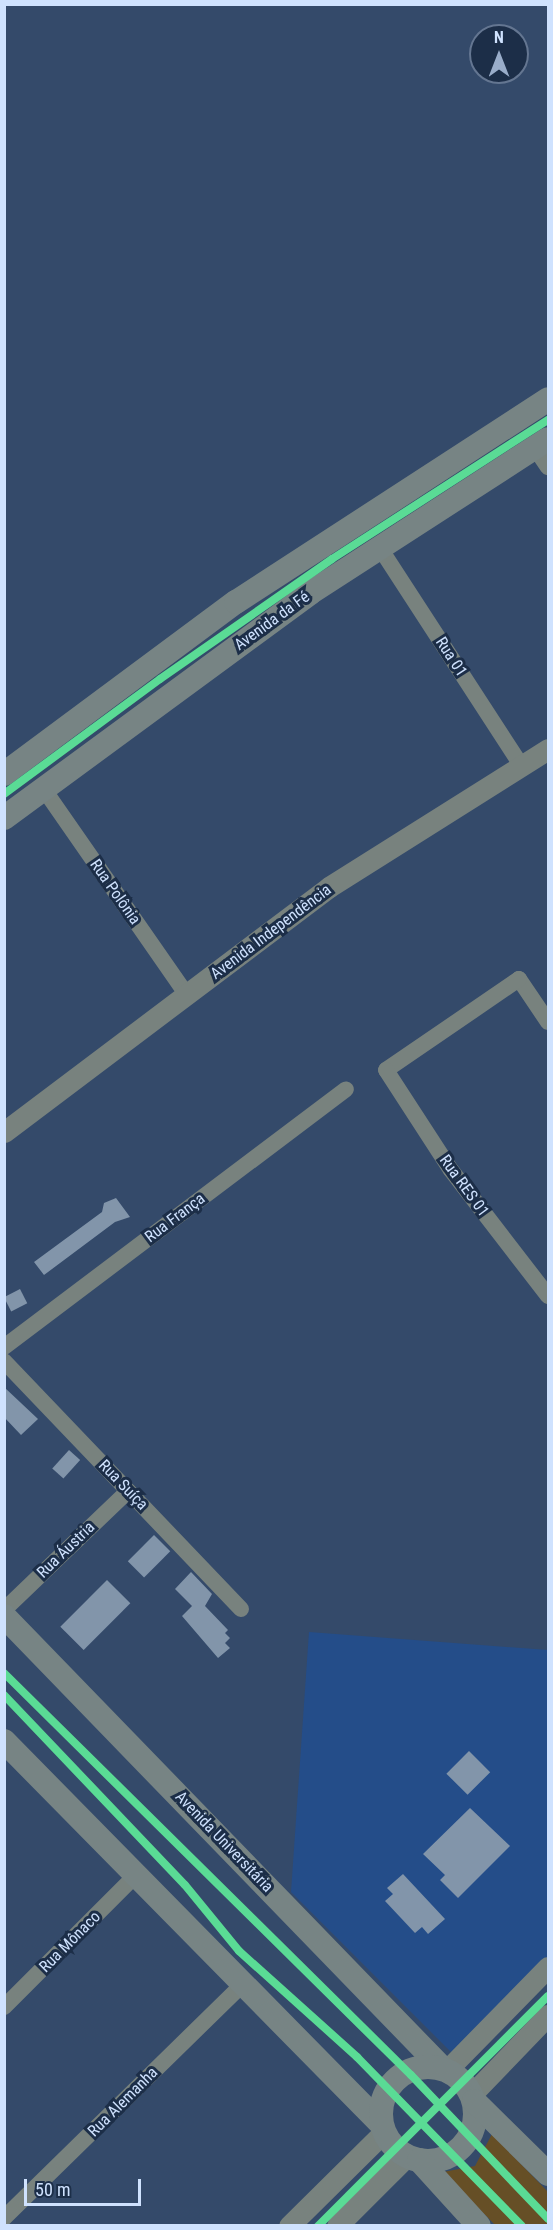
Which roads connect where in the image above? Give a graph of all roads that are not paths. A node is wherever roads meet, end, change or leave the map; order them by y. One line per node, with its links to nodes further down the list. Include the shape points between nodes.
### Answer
1 (549, 399): 6 (main road, Avenida da Fé, via 236,602)
2 (544, 452): 3 (main road, Avenida da Fé)
3 (380, 548): 5 (street, Rua 01); 7 (main road, Avenida da Fé, via 310,593)
4 (549, 749): 5 (street, Avenida Independência)
5 (522, 767): 9 (street, Avenida Independência, via 329,887)
6 (4, 774)
7 (43, 788): 8 (main road, Avenida da Fé); 9 (street, Rua Polônia)
8 (4, 818)
9 (187, 995): 12 (street, Avenida Independência)
10 (549, 1022): 13 (street, Rua RES 01, via 519,979 386,1070 451,1170)
11 (346, 1089): 14 (street, Rua França)
12 (4, 1132)
13 (549, 1296)
14 (4, 1347)
15 (4, 1361): 16 (street, Rua Suíça)
16 (128, 1491): 17 (street, Rua Suíça); 18 (street, Rua Áustria)
17 (241, 1609)
18 (4, 1610)
19 (4, 1616): 26 (main road, Avenida Universitária)
20 (4, 1741): 21 (main road)
21 (135, 1876): 23 (main road); 24 (street, Rua Mônaco)
22 (549, 1967): 26 (street)
23 (241, 1986): 28 (main road); 31 (street, Rua Alemanha)
24 (5, 2007)
25 (549, 2015): 27 (street)
26 (444, 2069): 27 (main road, via 463,2081); 28 (main road, via 423,2066 396,2079 386,2092)
27 (473, 2097): 29 (main road, via 476,2124 460,2150 446,2158); 30 (main road)
28 (383, 2128): 29 (main road, via 399,2152); 32 (street)
29 (413, 2158): 33 (street); 34 (main road)
30 (549, 2174)
31 (4, 2218)
32 (289, 2226)
33 (337, 2226)
34 (479, 2226)

